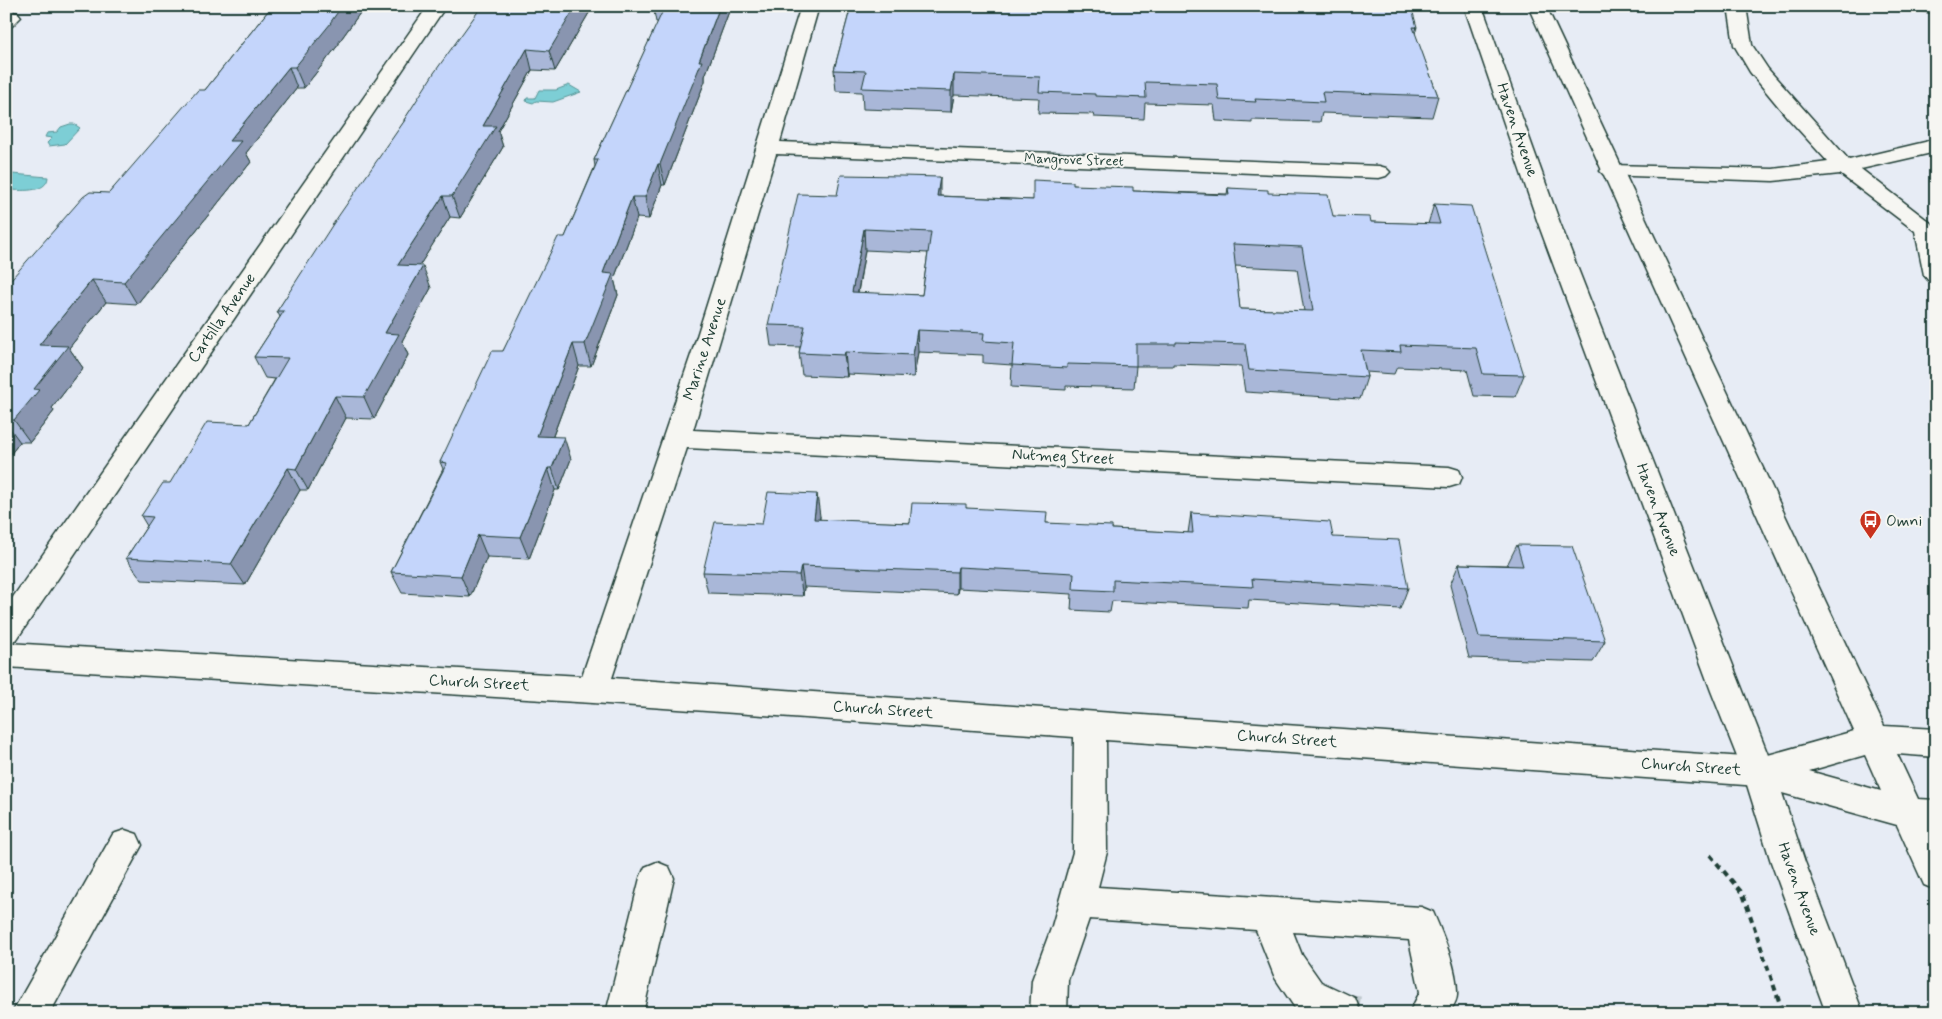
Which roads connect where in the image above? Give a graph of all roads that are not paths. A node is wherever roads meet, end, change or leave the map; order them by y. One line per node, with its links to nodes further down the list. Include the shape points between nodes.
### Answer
1 (437, 6): 16 (street, Cartilla Avenue)
2 (810, 6): 9 (street, Marine Avenue)
3 (1473, 6): 22 (street, Haven Avenue, via 1552,232)
4 (1537, 6): 11 (street)
5 (1737, 6): 10 (street, via 1743,45 1760,72)
6 (1926, 6): 7 (street)
7 (1936, 9)
8 (1936, 144): 10 (street)
9 (768, 148): 12 (street, Mangrove Street); 14 (street, Marine Avenue)
10 (1844, 167): 11 (street, via 1773,176); 13 (street, via 1925,228)
11 (1611, 171): 20 (street)
12 (1379, 172)
13 (1936, 275)
14 (676, 438): 15 (street, Nutmeg Street); 18 (street, Marine Avenue)
15 (1449, 477)
16 (6, 631)
17 (6, 655): 18 (street, Church Street)
18 (593, 690): 19 (street, Church Street)
19 (1090, 724): 22 (street, Church Street); 27 (street, via 1090,852)
20 (1873, 739): 21 (street, Church Street); 22 (street, Church Street); 23 (street)
21 (1936, 743)
22 (1759, 772): 23 (street, Church Street); 34 (street, Haven Avenue, via 1788,862)
23 (1922, 814): 25 (street)
24 (125, 845): 30 (street)
25 (1936, 874)
26 (658, 878): 31 (street)
27 (1076, 902): 28 (street); 32 (street, via 1050,980)
28 (1268, 914): 29 (street, via 1288,966 1308,995); 33 (street, via 1420,924 1431,950 1440,996)
29 (1342, 1010)
30 (30, 1013)
31 (624, 1013)
32 (1048, 1013)
33 (1427, 1013)
34 (1845, 1013)

